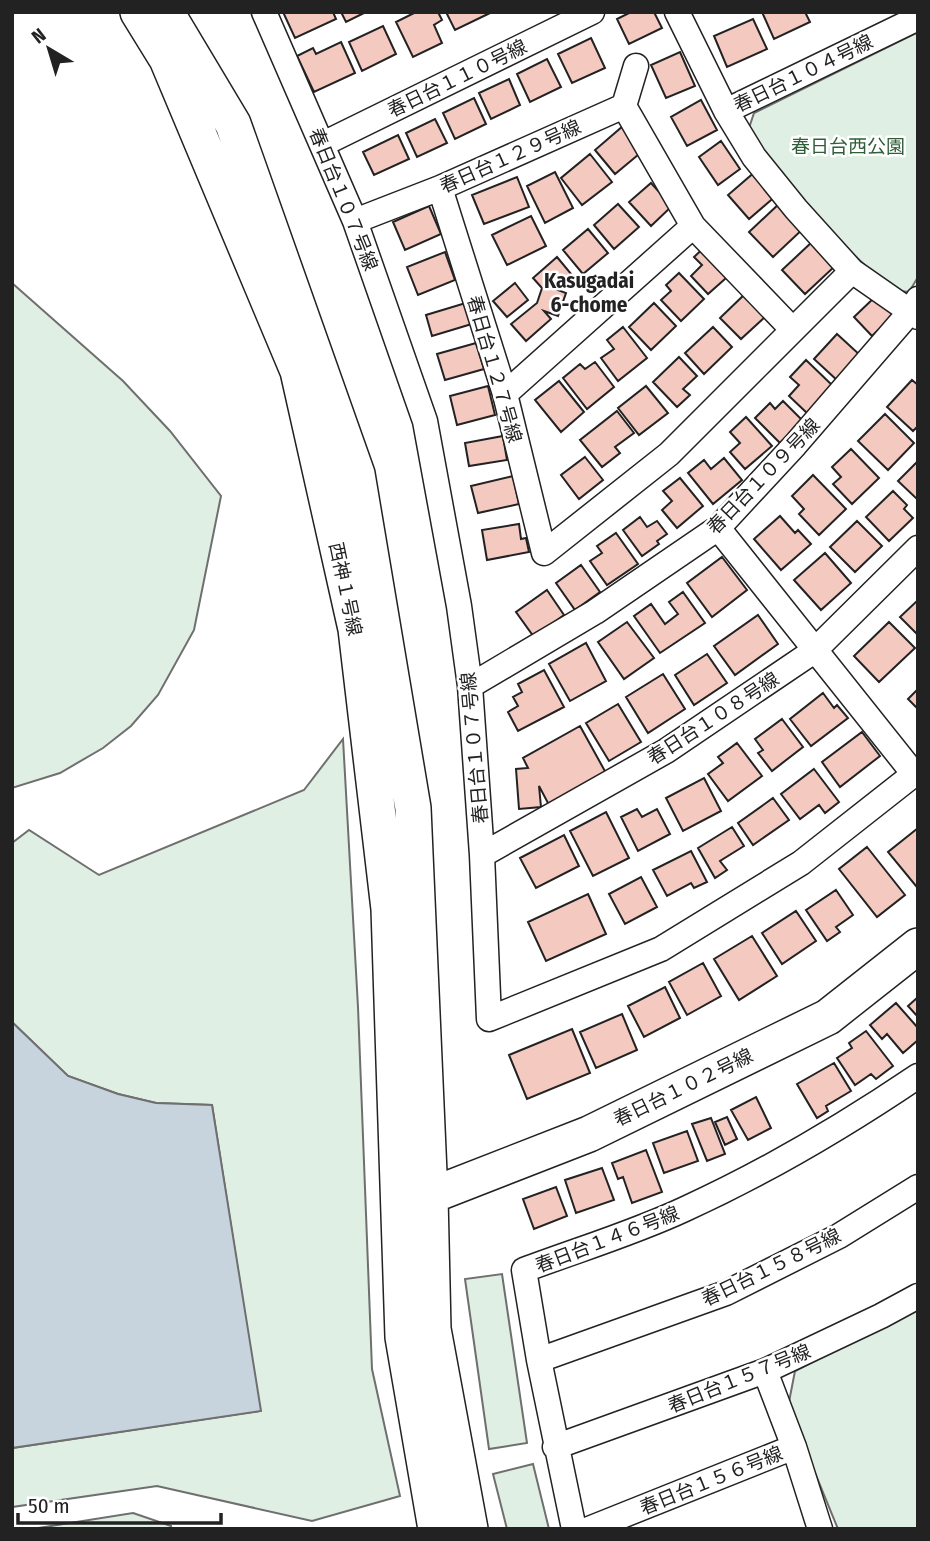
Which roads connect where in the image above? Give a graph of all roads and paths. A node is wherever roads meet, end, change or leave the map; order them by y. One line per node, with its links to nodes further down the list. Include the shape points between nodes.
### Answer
1 (138, 12): 27 (street, 西神１号線, via 167,59 298,371 356,629 389,909)
2 (166, 12): 27 (street, 西神１号線, via 233,124 357,474 413,808)
3 (264, 12): 10 (street, 春日台１０７号線)
4 (592, 12): 10 (street, 春日台１１０号線)
5 (677, 12): 9 (street)
6 (918, 18): 9 (street, 春日台１０４号線)
7 (636, 66): 8 (street)
8 (624, 106): 11 (street, 春日台１２９号線); 13 (street)
9 (726, 111): 14 (street, via 754,157)
10 (323, 144): 12 (street, 春日台１０７号線)
11 (440, 188): 12 (street, 春日台１２９号線); 17 (street, 春日台１２７号線)
12 (355, 221): 21 (street, 春日台１０７号線, via 425,421)
13 (693, 226): 16 (street); 17 (street)
14 (852, 271): 15 (street); 16 (street)
15 (915, 309): 18 (street, 春日台１０９号線)
16 (793, 330): 17 (street, 春日台１２７号線, via 669,454 544,553)
17 (505, 394)
18 (718, 528): 20 (street); 21 (street, 春日台１０９号線, via 595,612)
19 (918, 548): 20 (street, 春日台１０８号線)
20 (814, 650): 22 (street); 23 (street, 春日台１０８号線, via 666,751)
21 (470, 686): 23 (street, 春日台１０７号線)
22 (916, 773): 23 (street, 春日台１０７号線, via 801,863 661,949 489,1019)
23 (482, 855)
24 (918, 946): 27 (street, 春日台１０２号線, via 828,1017 589,1133)
25 (918, 1076): 29 (street, 春日台１４６号線, via 796,1152 684,1210 524,1270)
26 (918, 1187): 29 (street, 春日台１５８号線, via 839,1236 726,1293)
27 (414, 1199): 33 (street, via 403,1337); 34 (street)
28 (918, 1296): 30 (street, 春日台１５７号線)
29 (538, 1360): 31 (street, 春日台１４６号線)
30 (765, 1371): 31 (street, 春日台１５７号線); 32 (street)
31 (555, 1447): 35 (street, 春日台１４６号線)
32 (794, 1447): 36 (street, 春日台１５６号線); 37 (street)
33 (436, 1529)
34 (470, 1529)
35 (574, 1529)
36 (589, 1529)
37 (820, 1529)

